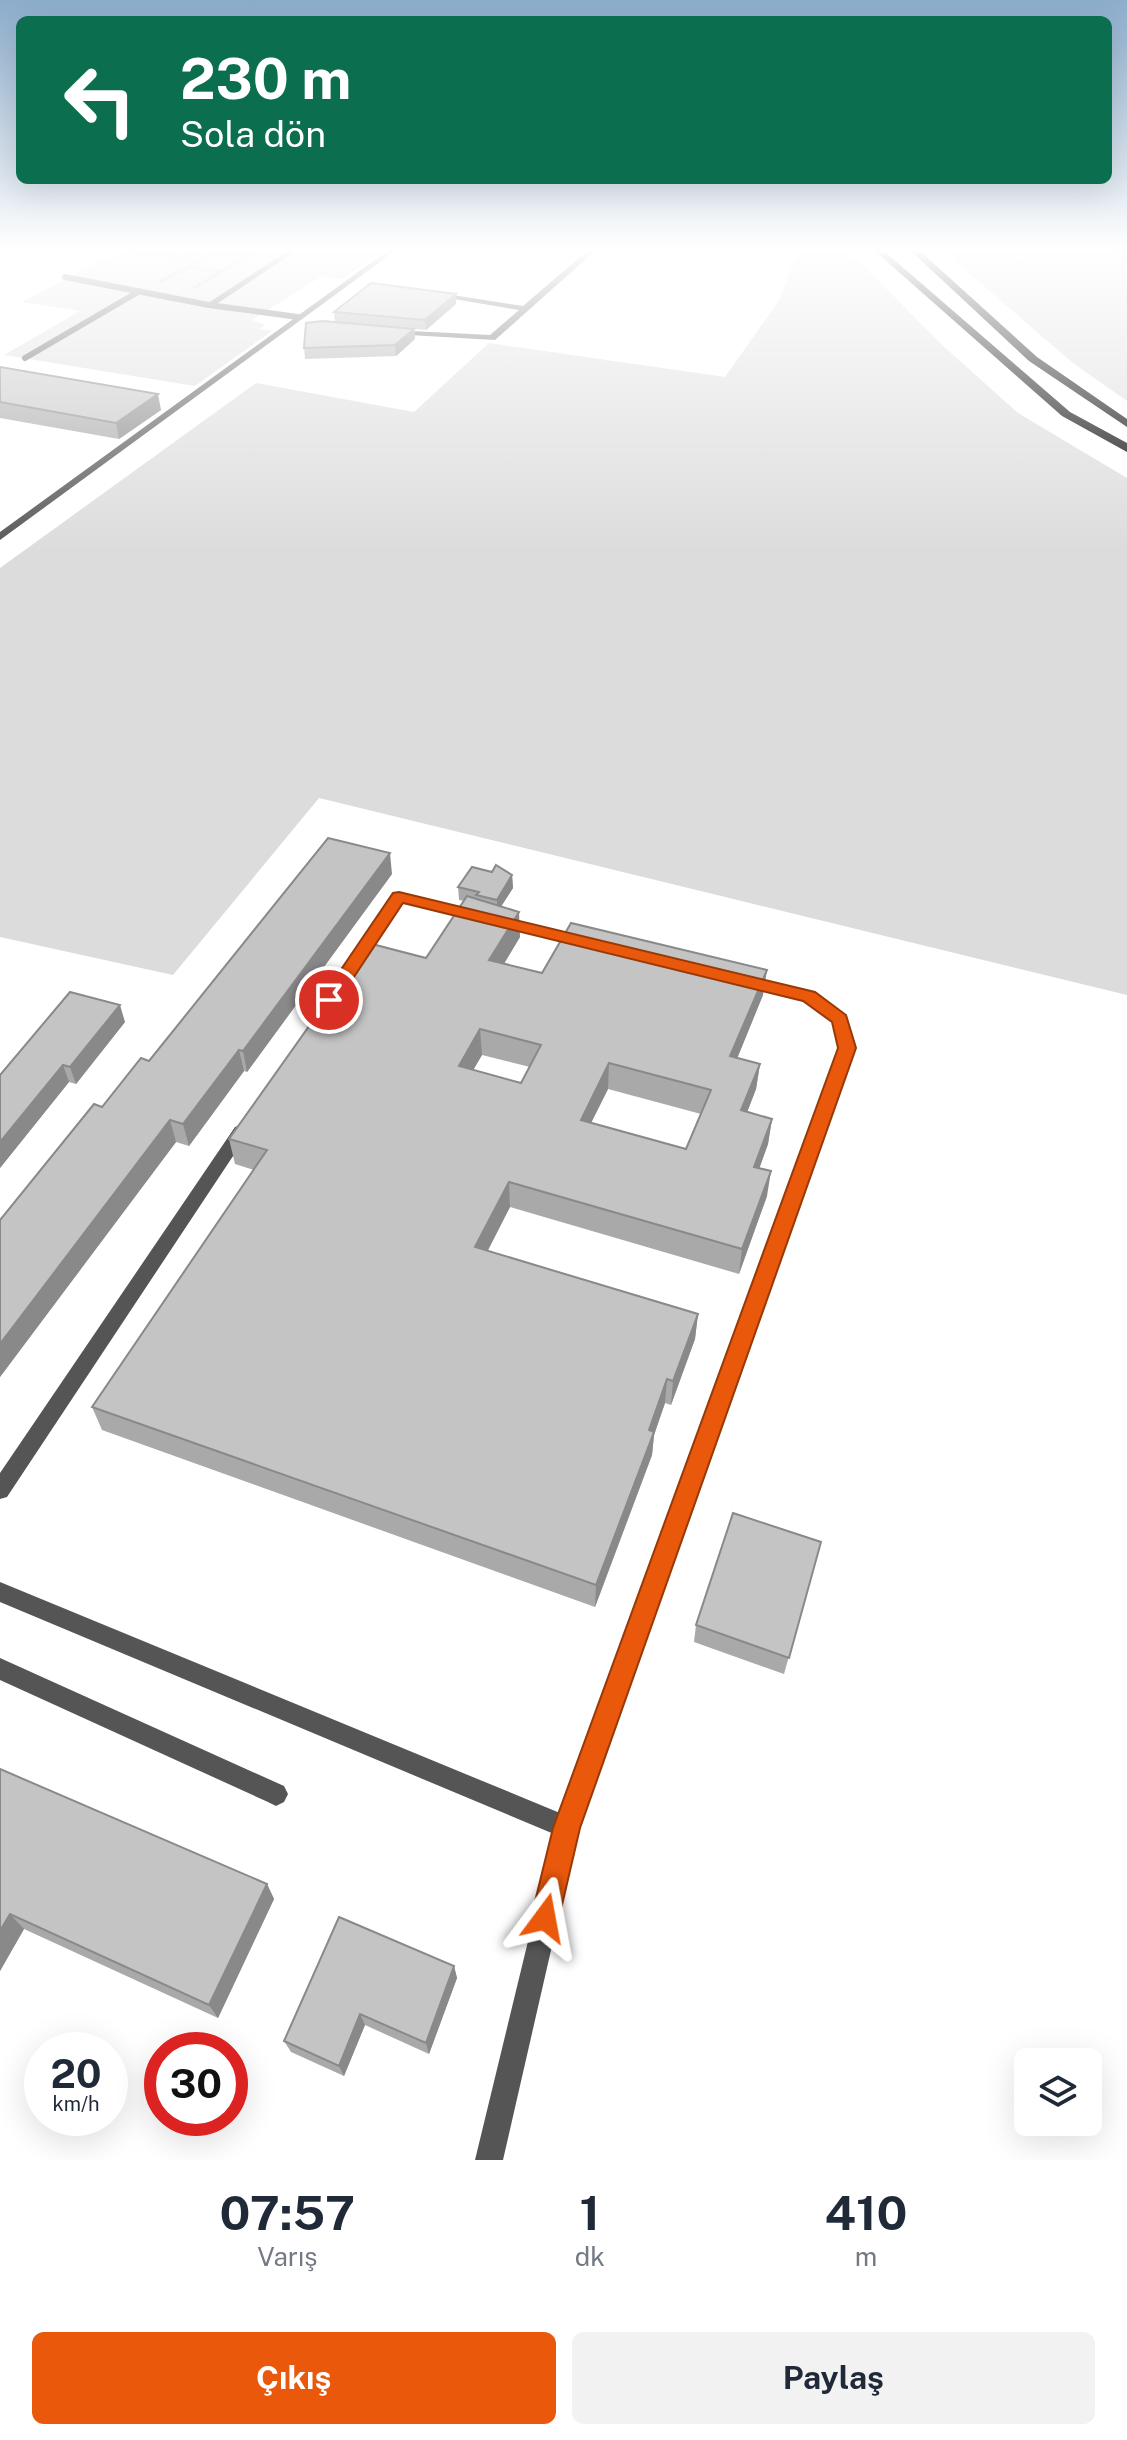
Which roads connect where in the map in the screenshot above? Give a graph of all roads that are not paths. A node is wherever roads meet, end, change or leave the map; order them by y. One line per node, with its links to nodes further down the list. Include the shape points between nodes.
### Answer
1 (36, 352): 5 (lane)
2 (251, 352): 8 (street)
3 (995, 352): 7 (main road, via 1066,414)
4 (1025, 352): 6 (main road)
5 (25, 358)
6 (1127, 424)
7 (1127, 448)
8 (0, 537)
9 (596, 945): 11 (street, via 399,897)
10 (733, 978): 17 (street, via 809,996 840,1019 847,1048)
11 (328, 1002)
12 (248, 1121): 13 (street)
13 (0, 1490)
14 (0, 1592): 17 (street)
15 (0, 1669): 16 (street)
16 (276, 1794)
17 (567, 1828): 18 (street)
18 (489, 2160)

